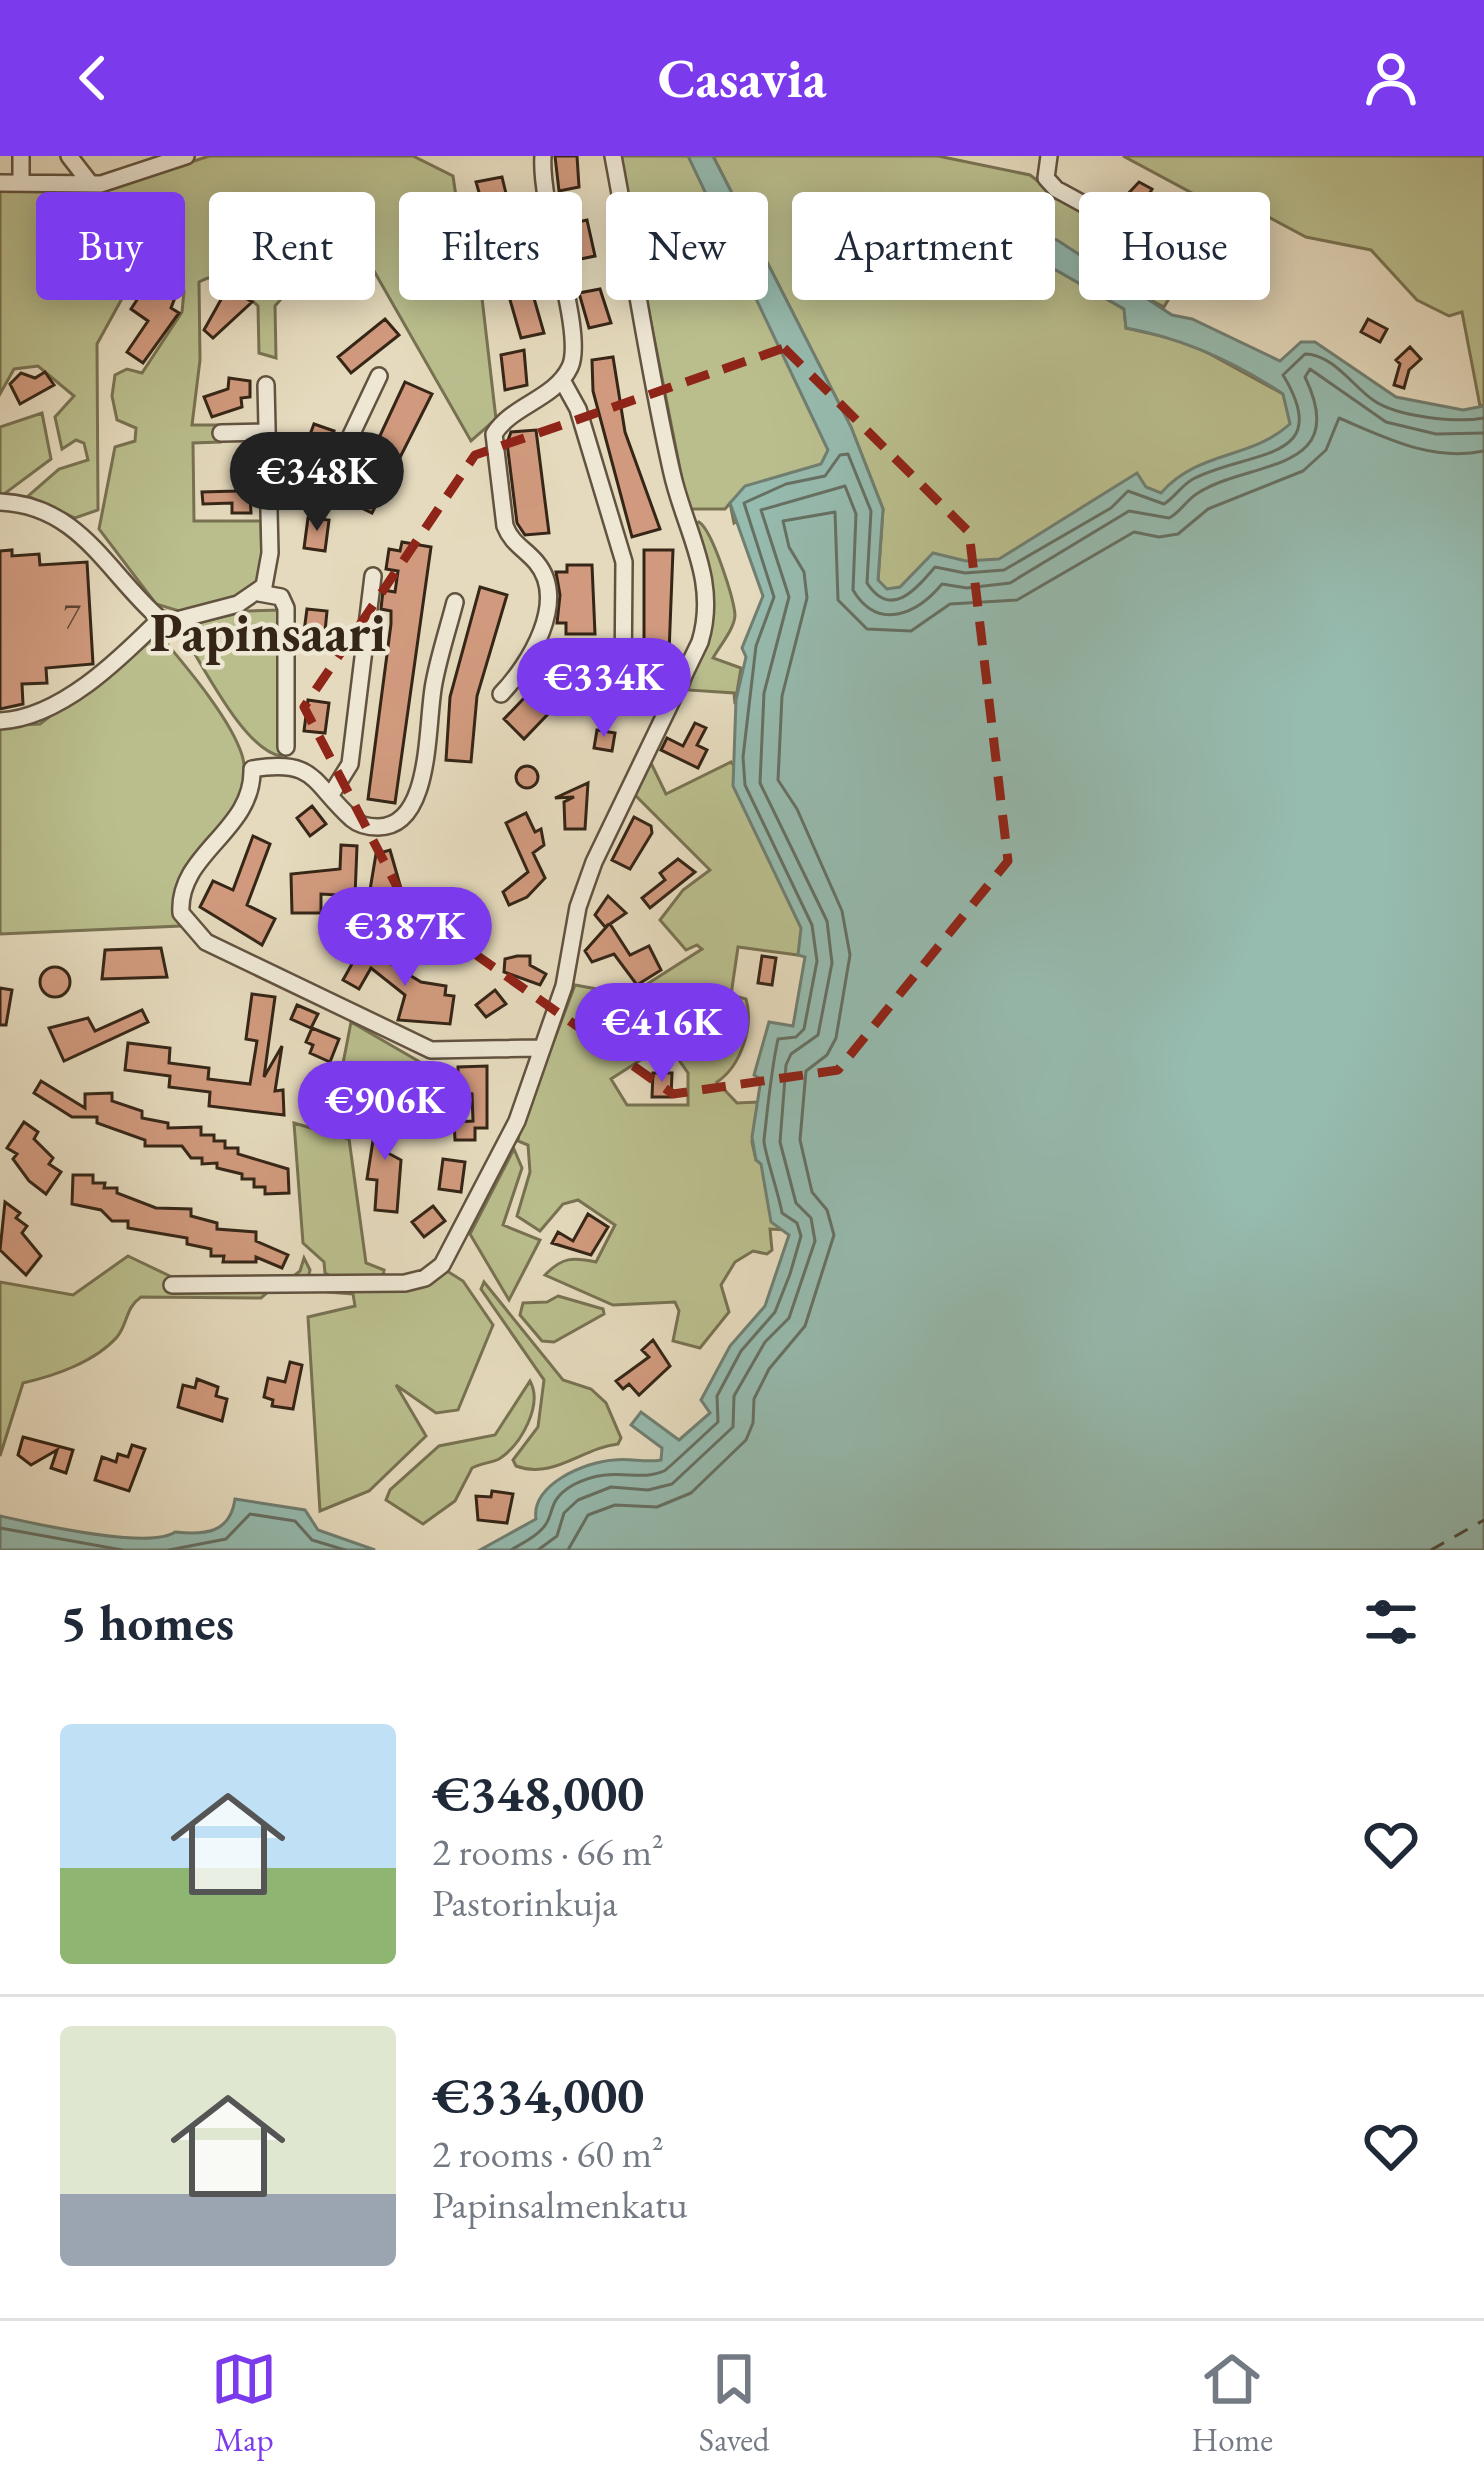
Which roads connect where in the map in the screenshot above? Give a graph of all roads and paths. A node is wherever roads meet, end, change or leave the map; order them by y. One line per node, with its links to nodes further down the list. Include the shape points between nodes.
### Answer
1 (21, 156): 7 (street)
2 (69, 156): 9 (street)
3 (186, 156): 9 (street)
4 (543, 156): 12 (street, via 546,213 575,347)
5 (613, 156): 22 (street, via 673,476 707,592 704,630)
6 (1048, 156): 10 (street, via 1046,178)
7 (21, 181): 8 (street); 9 (street)
8 (0, 182)
9 (93, 184)
10 (1079, 202)
11 (380, 376): 16 (street, via 327,486)
12 (562, 380): 22 (street, via 624,562 623,685 641,691); 23 (street, via 494,434 505,526 538,564 545,604 534,652)
13 (266, 385): 14 (street)
14 (266, 432): 15 (street); 16 (street)
15 (221, 433)
16 (268, 490): 19 (street, via 268,574)
17 (0, 502): 21 (street, via 47,513 86,538)
18 (373, 576): 26 (street, via 350,764)
19 (259, 593): 21 (street); 25 (street, via 281,597 286,608)
20 (455, 602): 26 (street, via 416,801 389,826 370,827)
21 (167, 620): 24 (street, via 52,708)
22 (686, 672): 27 (street, via 594,862 564,986)
23 (502, 694)
24 (0, 721)
25 (286, 748)
26 (332, 793): 27 (street, via 302,769 252,769 238,818 184,881 181,913 193,932 430,1050)
27 (539, 1048): 28 (street, via 494,1172 434,1273 405,1283)
28 (172, 1285)

